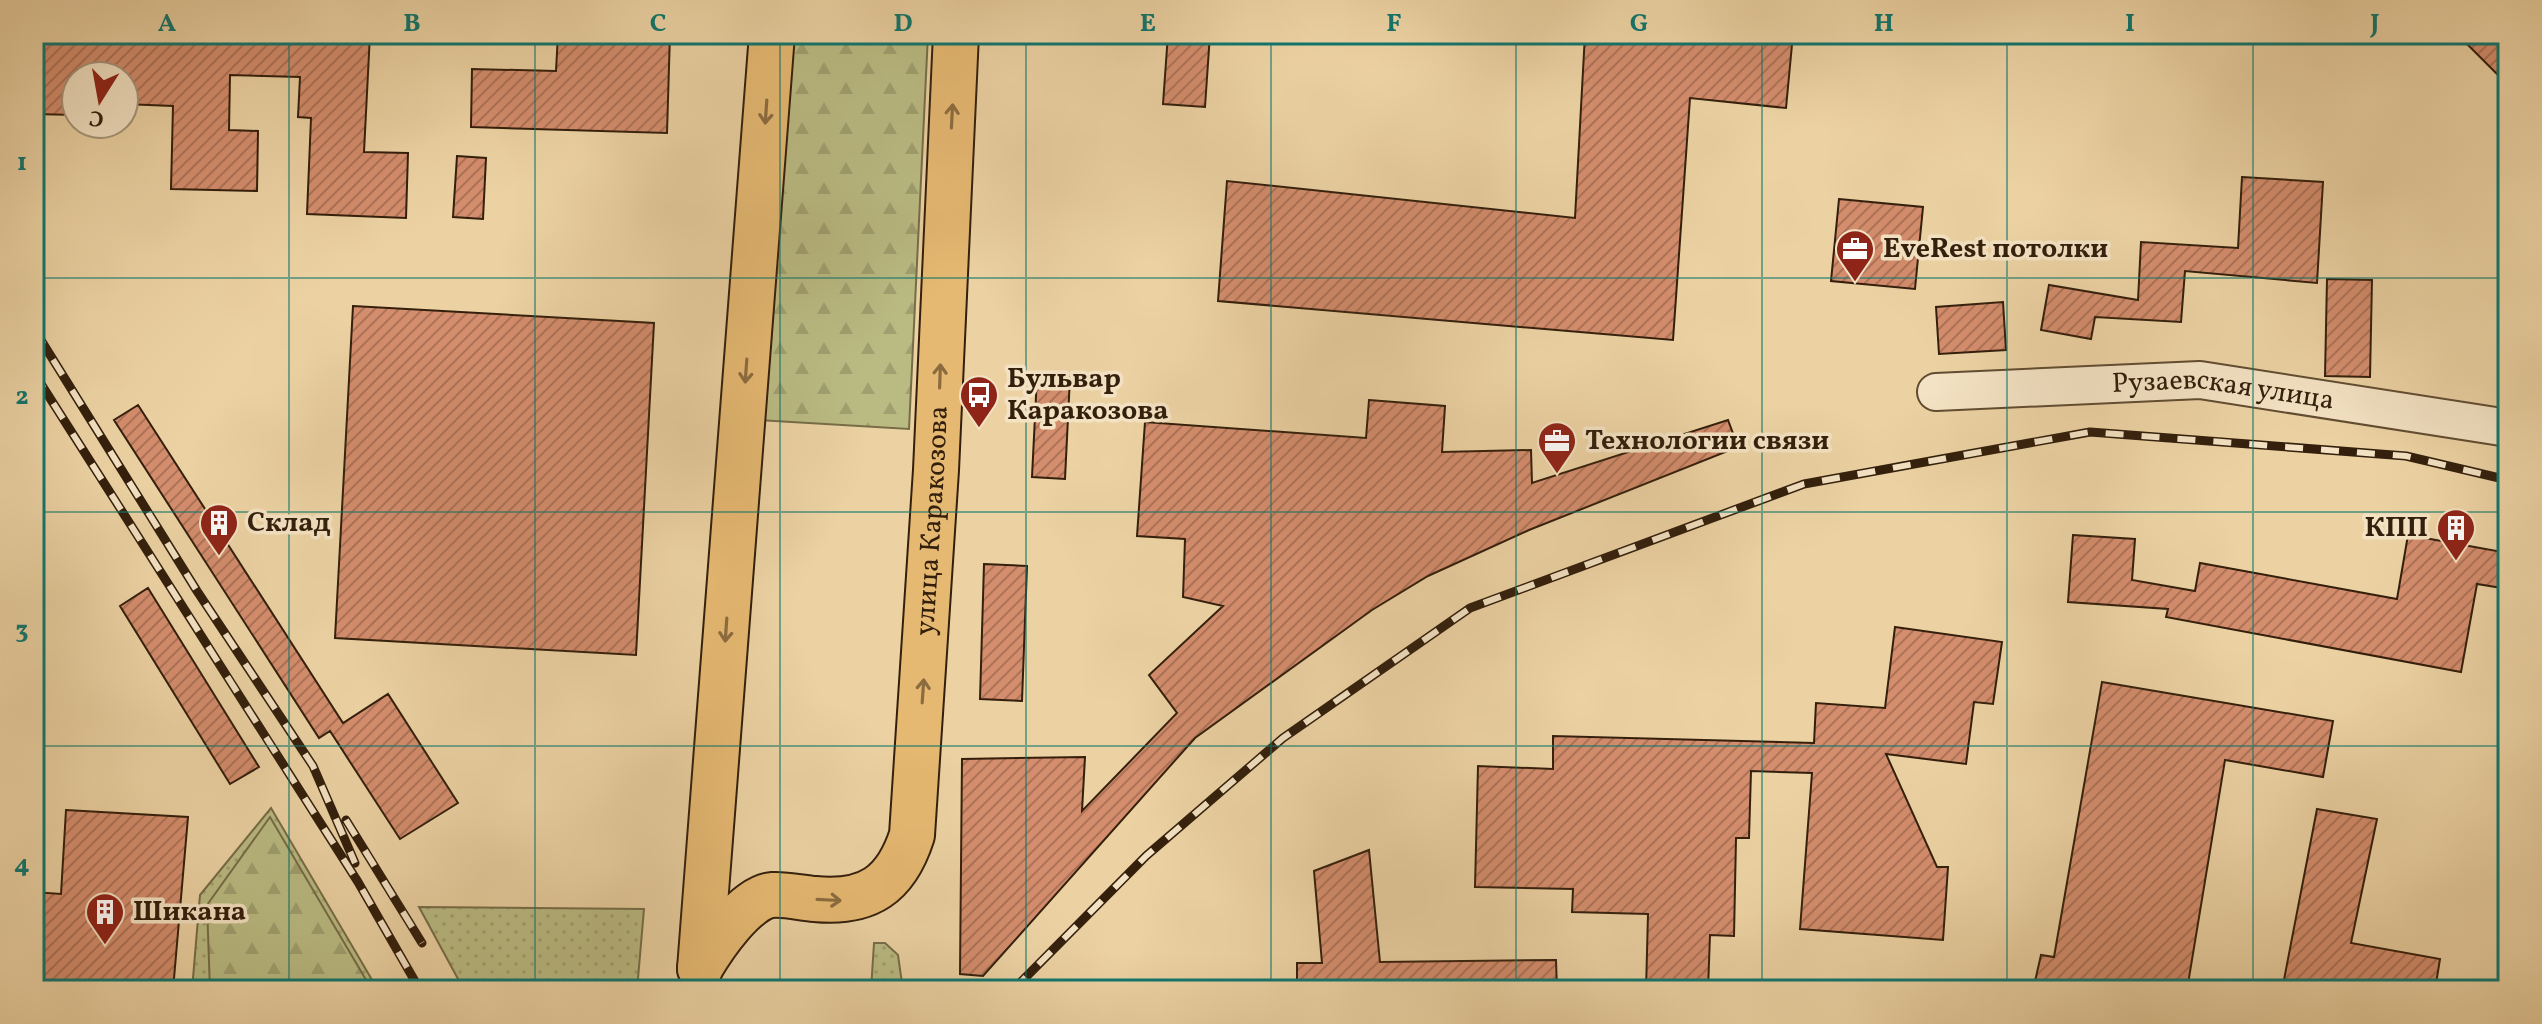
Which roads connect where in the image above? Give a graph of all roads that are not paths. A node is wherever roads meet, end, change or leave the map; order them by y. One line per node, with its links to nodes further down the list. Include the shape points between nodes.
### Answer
1 (772, 34): 5 (main road, улица Каракозова, one-way to 5)
2 (956, 34): 6 (main road, улица Каракозова, one-way to 2, via 839,902 866,896 891,876 912,835)
3 (1936, 392): 4 (street, Рузаевская улица, via 2200,380)
4 (2508, 428)
5 (712, 815): 6 (main road, улица Каракозова, via 735,870); 7 (main road, улица Каракозова)
6 (772, 895): 7 (main road, улица Каракозова, via 744,912 715,943)
7 (699, 979)

